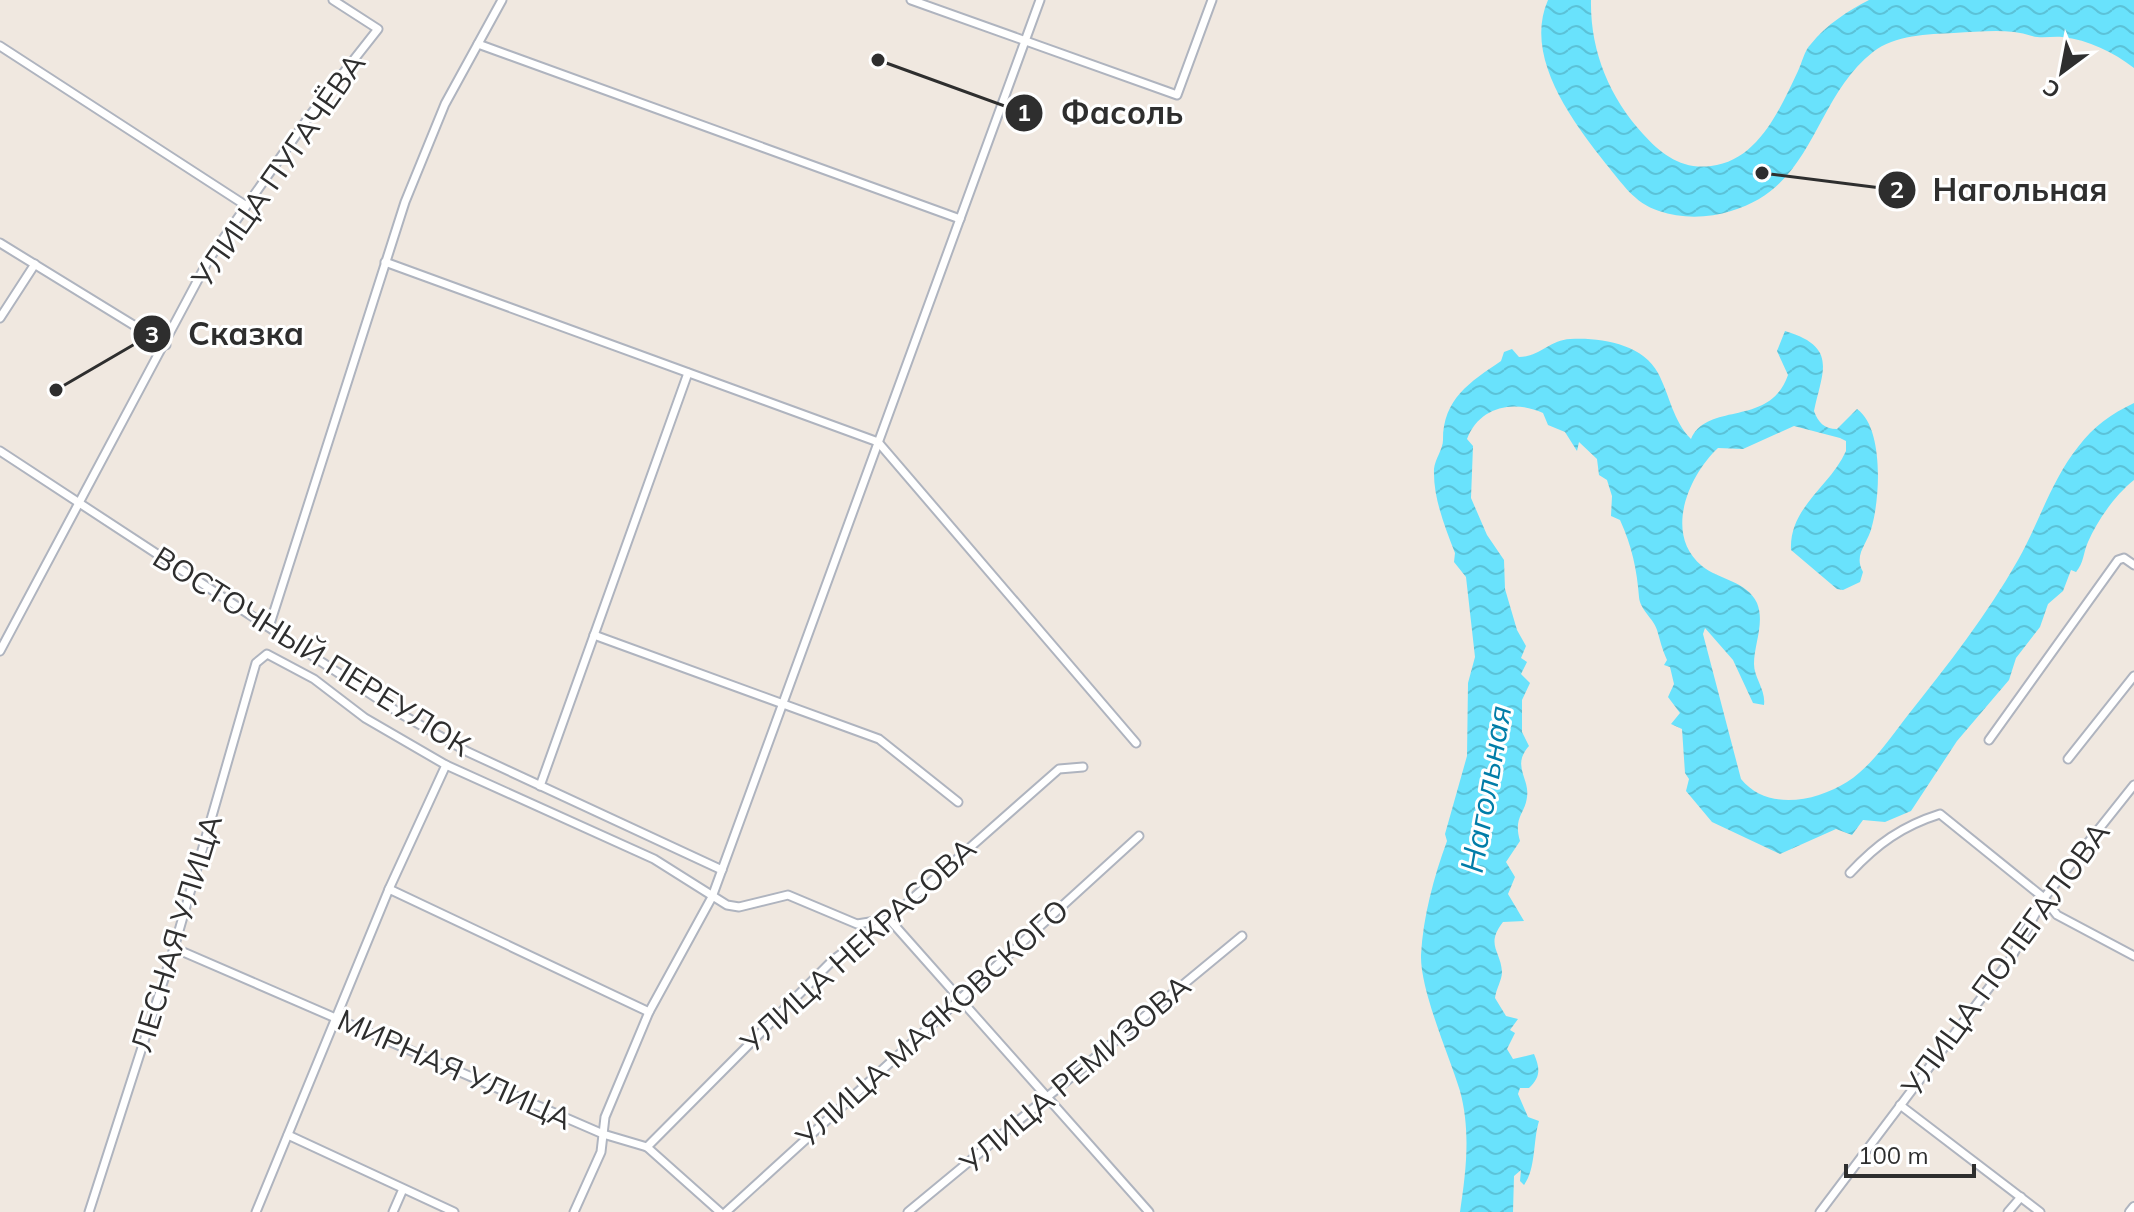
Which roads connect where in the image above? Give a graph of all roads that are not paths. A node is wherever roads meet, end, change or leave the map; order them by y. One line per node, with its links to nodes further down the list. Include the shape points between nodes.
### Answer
1 (333, 0): 9 (street, УЛИЦА ПУГАЧЁВА, via 378,29)
2 (502, 0): 7 (street)
3 (911, 0): 6 (street)
4 (1040, 0): 6 (street)
5 (1212, 0): 6 (street, via 1177,95)
6 (1026, 41): 10 (street)
7 (478, 44): 10 (street); 12 (street, via 445,104)
8 (0, 46): 9 (street)
9 (245, 205): 15 (street, УЛИЦА ПУГАЧЁВА, via 209,259)
10 (960, 219): 17 (street)
11 (0, 243): 13 (street)
12 (385, 262): 16 (street); 21 (street)
13 (35, 264): 14 (street); 15 (street)
14 (0, 318)
15 (166, 345): 19 (street, УЛИЦА ПУГАЧЁВА)
16 (688, 373): 17 (street); 22 (street)
17 (878, 442): 26 (street); 28 (street)
18 (0, 451): 19 (street, ВОСТОЧНЫЙ ПЕРЕУЛОК)
19 (79, 501): 21 (street, ВОСТОЧНЫЙ ПЕРЕУЛОК); 23 (street, УЛИЦА ПУГАЧЁВА)
20 (2134, 565): 27 (street, via 2118,560)
21 (269, 627): 33 (street, ВОСТОЧНЫЙ ПЕРЕУЛОК, via 401,714)
22 (594, 635): 26 (street); 33 (street)
23 (0, 651)
24 (262, 655): 30 (street, ВОСТОЧНЫЙ ПЕРЕУЛОК, via 314,679 365,718); 43 (street, ЛЕСНАЯ УЛИЦА)
25 (2134, 676): 29 (street)
26 (783, 703): 34 (street, via 879,739); 36 (street)
27 (1989, 740)
28 (1136, 743)
29 (2068, 759)
30 (446, 765): 38 (street); 39 (street, ВОСТОЧНЫЙ ПЕРЕУЛОК, via 654,859)
31 (1083, 767): 41 (street, УЛИЦА НЕКРАСОВА, via 1059,769)
32 (2134, 785): 40 (street, УЛИЦА ПОЛЕГАЛОВА)
33 (540, 786): 36 (street, ВОСТОЧНЫЙ ПЕРЕУЛОК)
34 (958, 802)
35 (1139, 836): 45 (street, УЛИЦА МАЯКОВСКОГО)
36 (722, 870): 39 (street)
37 (1850, 873): 40 (street, via 1874,847 1910,823 1940,814)
38 (389, 889): 46 (street); 47 (street)
39 (712, 897): 41 (street, ВОСТОЧНЫЙ ПЕРЕУЛОК, via 739,907 788,895 857,924); 46 (street)
40 (2044, 898): 44 (street, via 2057,915); 49 (street, УЛИЦА ПОЛЕГАЛОВА, via 2010,960)
41 (889, 919): 45 (street); 52 (street, УЛИЦА НЕКРАСОВА, via 833,960)
42 (1242, 936): 48 (street, УЛИЦА РЕМИЗОВА)
43 (174, 948): 47 (street, МИРНАЯ УЛИЦА); 56 (street, ЛЕСНАЯ УЛИЦА)
44 (2134, 956)
45 (959, 996): 48 (street); 61 (street, УЛИЦА МАЯКОВСКОГО)
46 (649, 1012): 50 (street, via 605,1117)
47 (336, 1016): 50 (street, МИРНАЯ УЛИЦА); 51 (street)
48 (1045, 1098): 62 (street, УЛИЦА РЕМИЗОВА); 63 (street)
49 (1900, 1105): 54 (street); 64 (street, УЛИЦА ПОЛЕГАЛОВА)
50 (603, 1134): 52 (street, МИРНАЯ УЛИЦА); 60 (street, via 601,1152)
51 (288, 1135): 53 (street); 57 (street)
52 (647, 1147): 61 (street, МИРНАЯ УЛИЦА)
53 (403, 1189): 58 (street); 59 (street)
54 (2021, 1197): 65 (street); 66 (street)
55 (2134, 1207): 67 (street)
56 (89, 1212)
57 (256, 1212)
58 (393, 1212)
59 (454, 1212)
60 (574, 1212)
61 (723, 1212)
62 (908, 1212)
63 (1149, 1212)
64 (1820, 1212)
65 (2008, 1212)
66 (2040, 1212)
67 (2130, 1212)

